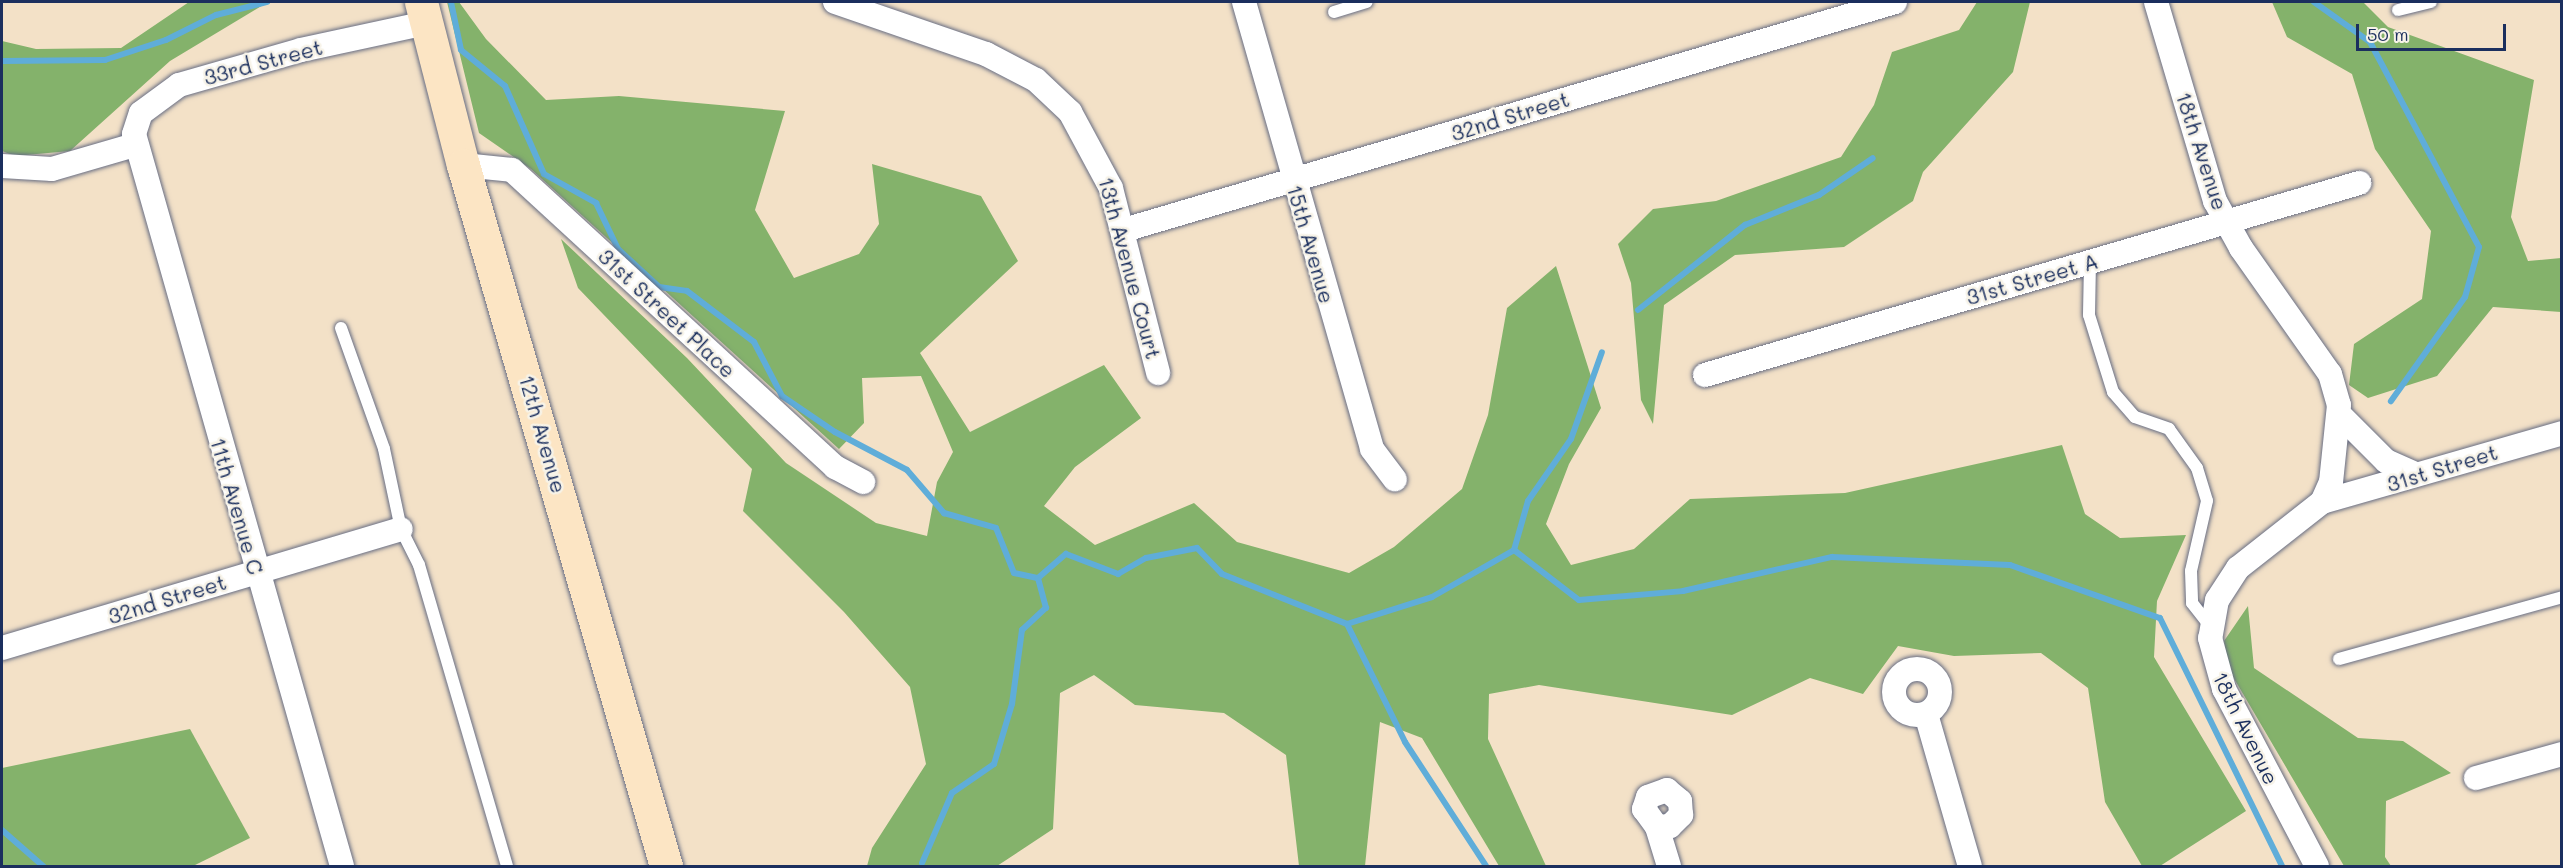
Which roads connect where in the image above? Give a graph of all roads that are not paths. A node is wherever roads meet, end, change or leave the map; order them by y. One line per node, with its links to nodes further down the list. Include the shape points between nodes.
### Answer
1 (835, 2): 16 (street, 13th Avenue Court, via 986,54 1036,80 1086,133)
2 (1244, 2): 13 (street, 15th Avenue)
3 (1367, 2): 8 (lane)
4 (1895, 2): 13 (street, 32nd Street)
5 (2156, 2): 15 (street, 18th Avenue)
6 (2431, 2): 7 (lane)
7 (2398, 10)
8 (1334, 12)
9 (424, 13): 10 (street, 33rd Street, via 179,85 141,113); 11 (street, 12th Avenue)
10 (134, 145): 12 (street, via 52,169); 28 (street, 11th Avenue C)
11 (463, 165): 25 (street, 31st Street Place, via 512,170 835,467); 39 (street, 12th Avenue)
12 (2, 166)
13 (1293, 180): 16 (street, 32nd Street); 24 (street, 15th Avenue, via 1372,449)
14 (2359, 183): 15 (street, 31st Street A)
15 (2226, 222): 17 (street, 31st Street A); 21 (street, 18th Avenue, via 2330,374)
16 (1124, 230): 19 (street, 13th Avenue Court)
17 (2090, 262): 20 (street, 31st Street A); 30 (lane, via 2094,338 2113,392 2135,417 2169,429 2198,468 2207,501 2191,571 2192,603)
18 (341, 328): 27 (lane, via 384,449)
19 (1158, 373)
20 (1705, 375)
21 (2340, 415): 23 (street, via 2386,461); 26 (street, 18th Avenue, via 2331,482)
22 (2562, 433): 23 (street, 31st Street)
23 (2415, 474): 26 (street, 31st Street)
24 (1395, 479)
25 (863, 482)
26 (2322, 502): 30 (street, 18th Avenue, via 2238,568 2217,600)
27 (401, 529): 28 (street, 32nd Street); 38 (lane, via 419,565)
28 (256, 572): 31 (street, 32nd Street); 37 (street, 11th Avenue C)
29 (2562, 597): 32 (lane)
30 (2211, 627): 42 (street, 18th Avenue, via 2214,660 2224,689)
31 (2, 648)
32 (2338, 659)
33 (1926, 714): 41 (street)
34 (2562, 754): 35 (street)
35 (2475, 778)
36 (1657, 827): 40 (street)
37 (342, 867)
38 (507, 867)
39 (666, 867)
40 (1669, 867)
41 (1970, 867)
42 (2317, 867)

